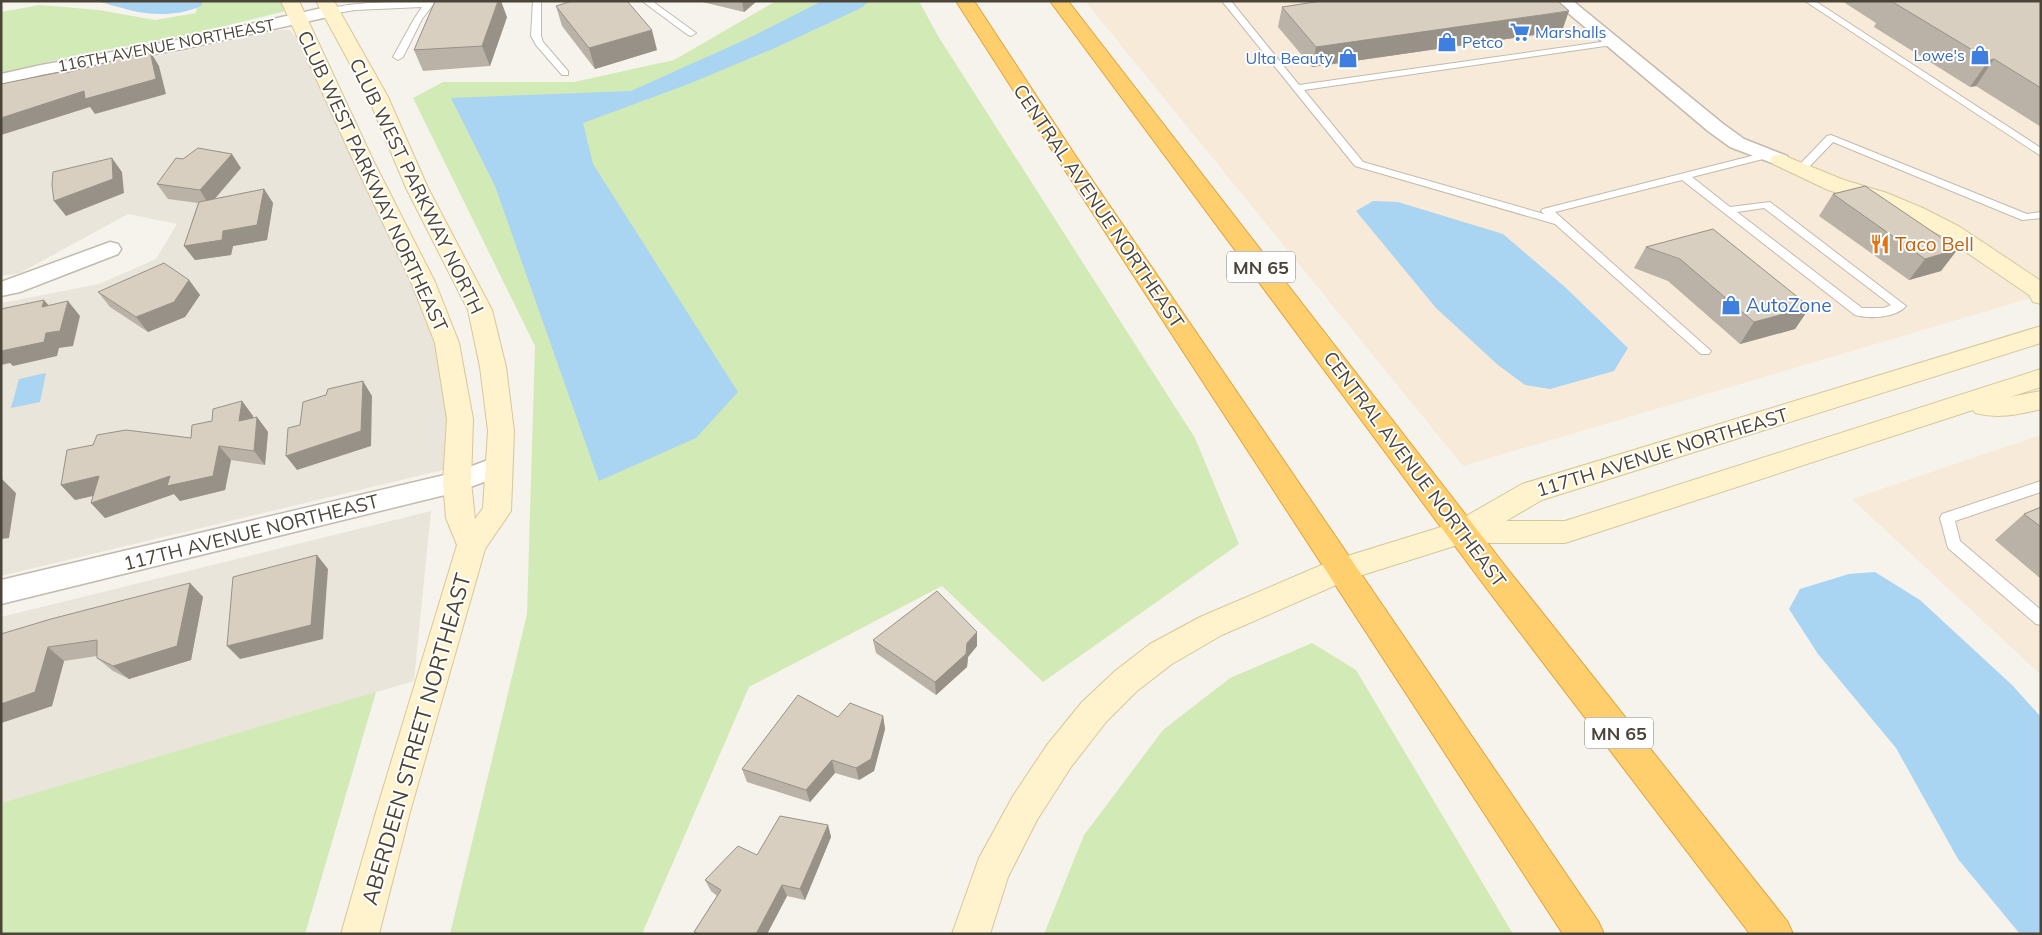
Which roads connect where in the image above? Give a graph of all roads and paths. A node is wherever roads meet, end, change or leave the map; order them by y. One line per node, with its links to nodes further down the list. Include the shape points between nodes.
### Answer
1 (538, 1): 15 (lane, via 536,36)
2 (646, 1): 12 (lane)
3 (965, 1): 40 (highway, CENTRAL AVENUE NORTHEAST)
4 (1059, 1): 38 (highway, CENTRAL AVENUE NORTHEAST / MN 65)
5 (1226, 1): 17 (lane)
6 (1562, 1): 13 (street)
7 (1809, 1): 18 (lane)
8 (465, 3): 9 (lane)
9 (429, 4): 10 (lane); 14 (lane)
10 (328, 6): 11 (street, 116TH AVENUE NORTHEAST); 35 (street, CLUB WEST PARKWAY NORTH, via 378,97 417,188 480,310 493,367 501,430)
11 (294, 10): 16 (street, 116TH AVENUE NORTHEAST, via 183,44); 36 (street, CLUB WEST PARKWAY NORTHEAST, via 424,282 448,343 460,419)
12 (691, 33)
13 (1612, 42): 17 (lane); 19 (street, via 1737,143)
14 (398, 57)
15 (565, 73)
16 (1, 80)
17 (1297, 88): 24 (lane, via 1359,164)
18 (2041, 153)
19 (1774, 158): 20 (street); 21 (lane); 28 (street, via 1836,185 1879,198 1952,232 2037,290)
20 (1805, 165): 23 (lane, via 1831,138 2026,218); 26 (street, via 1838,172 1926,206 1963,226)
21 (1684, 176): 22 (lane); 24 (lane, via 1547,211)
22 (1730, 210): 22 (lane, via 1859,312 1886,312 1900,306 1766,204)
23 (2041, 215)
24 (1559, 222): 30 (lane)
25 (110, 249): 27 (street)
26 (2041, 278)
27 (1, 289)
28 (2041, 296)
29 (2039, 333): 38 (street, 117TH AVENUE NORTHEAST, via 1532,492)
30 (1704, 351)
31 (2041, 367): 34 (street)
32 (2041, 378): 34 (street)
33 (2041, 400): 34 (street, via 2013,407)
34 (1955, 406): 38 (street, via 1565,532)
35 (499, 466): 36 (street, 117TH AVENUE NORTHEAST); 39 (street, ABERDEEN STREET NORTHEAST, via 498,511)
36 (457, 482): 39 (street, via 460,518); 41 (street, 117TH AVENUE NORTHEAST)
37 (2041, 486): 42 (lane, via 1947,518 1953,544)
38 (1463, 532): 40 (street); 46 (highway, CENTRAL AVENUE NORTHEAST / MN 65)
39 (472, 545): 43 (street, ABERDEEN STREET NORTHEAST)
40 (1342, 570): 44 (street, via 1211,626 1161,654 1094,712 1059,756 1025,808 992,872); 45 (highway, CENTRAL AVENUE NORTHEAST)
41 (1, 592)
42 (2041, 620)
43 (360, 934)
44 (971, 934)
45 (1585, 934)
46 (1774, 934)

